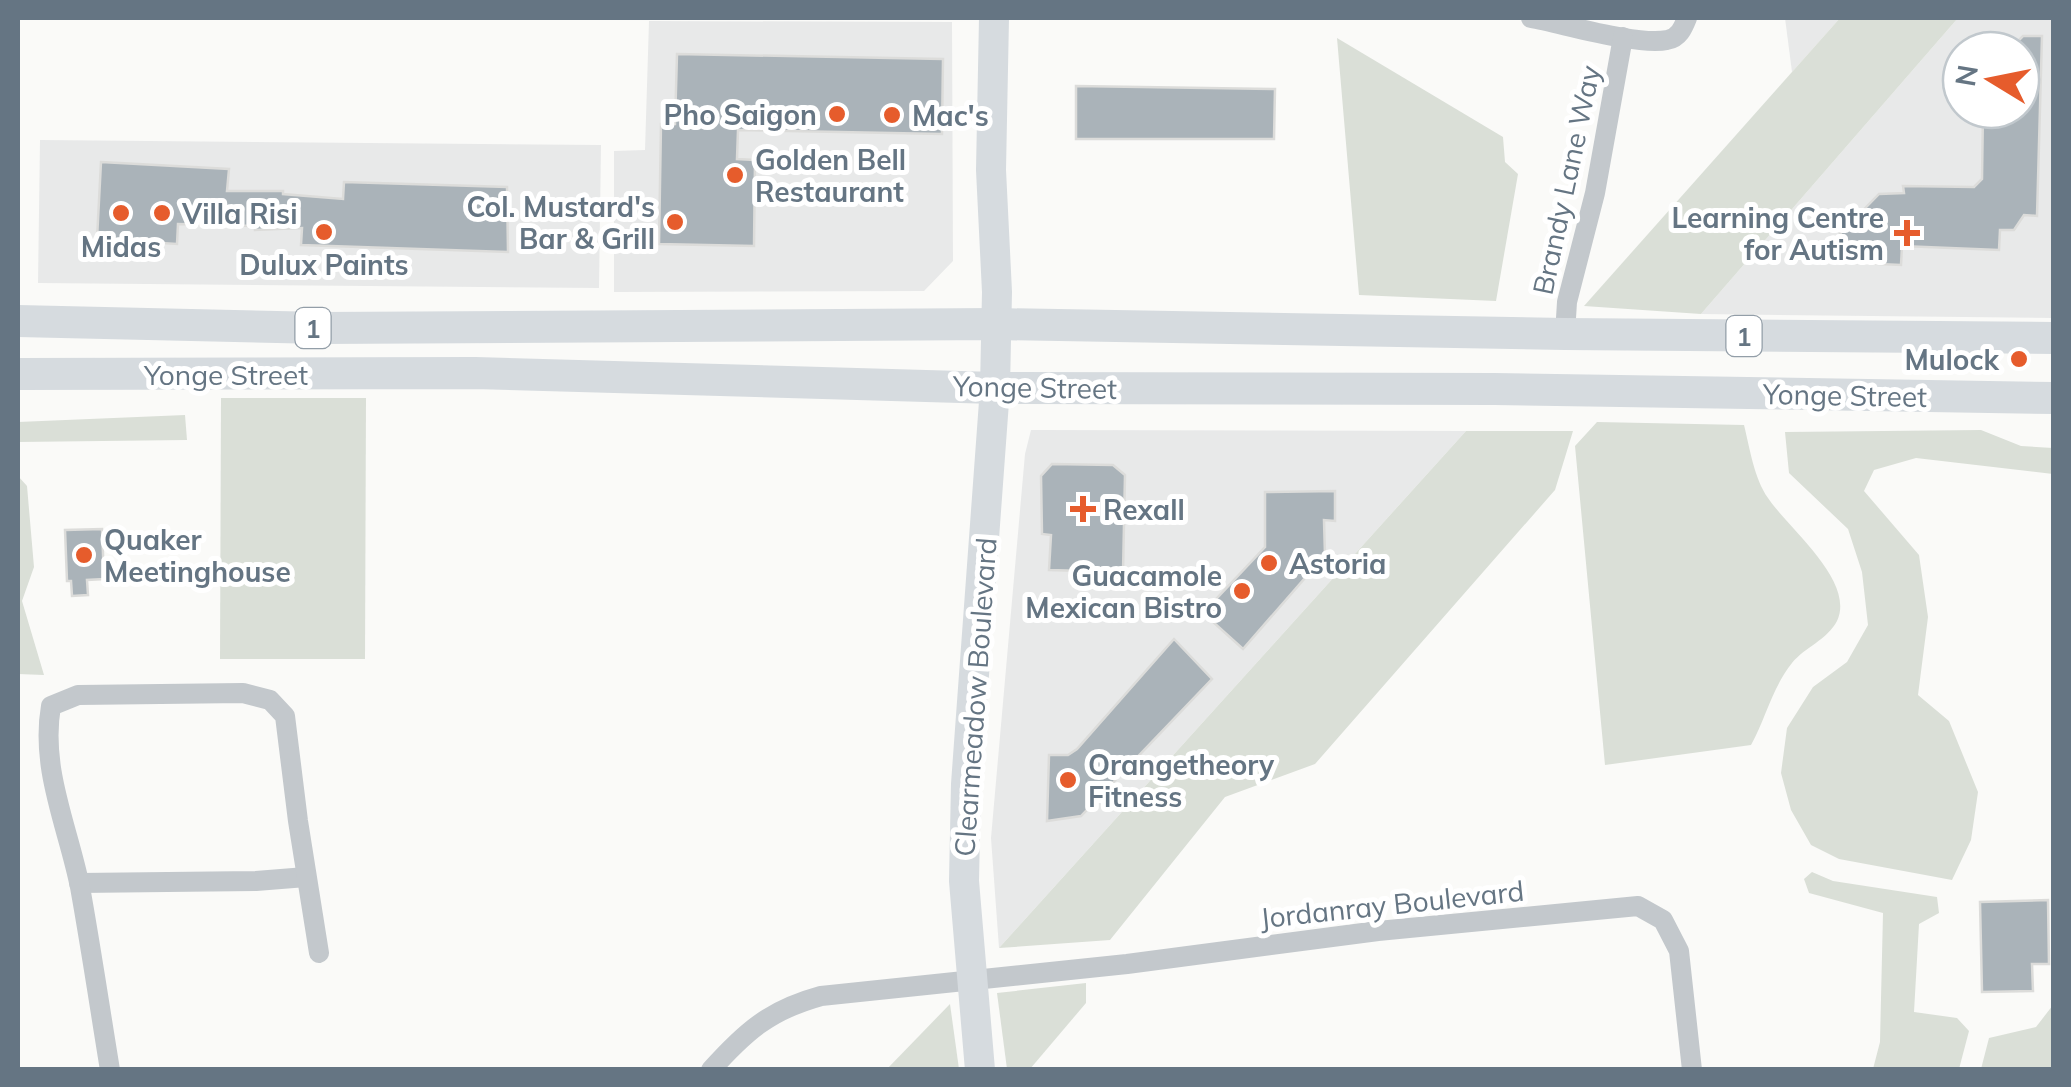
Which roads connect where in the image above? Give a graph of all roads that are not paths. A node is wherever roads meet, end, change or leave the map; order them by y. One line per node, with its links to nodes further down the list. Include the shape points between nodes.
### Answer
1 (994, 18): 6 (street, Clearmeadow Boulevard)
2 (1532, 18): 4 (street, Brandy Lane Way)
3 (1687, 18): 4 (street, Brandy Lane Way, via 1667,40)
4 (1622, 37): 7 (street, Brandy Lane Way)
5 (18, 321): 6 (main road, Yonge Street / 1, via 322,328)
6 (996, 324): 7 (main road, Yonge Street / 1); 10 (street, Clearmeadow Boulevard)
7 (1565, 334): 8 (main road, Yonge Street / 1)
8 (2054, 338)
9 (18, 374): 10 (main road, Yonge Street / 1, via 475,374)
10 (995, 388): 11 (main road, Yonge Street / 1); 15 (street, Clearmeadow Boulevard, via 966,784)
11 (2054, 398)
12 (306, 877): 13 (street); 13 (street, via 286,716 270,700 243,693 78,695 51,706 48,739 56,801); 14 (street)
13 (79, 883): 16 (street)
14 (320, 953)
15 (970, 980): 17 (street, Jordanray Boulevard, via 794,1004 741,1036); 18 (street, Clearmeadow Boulevard); 19 (street, Jordanray Boulevard, via 1638,906 1663,920 1679,951)
16 (110, 1070)
17 (711, 1070)
18 (980, 1070)
19 (1692, 1070)

